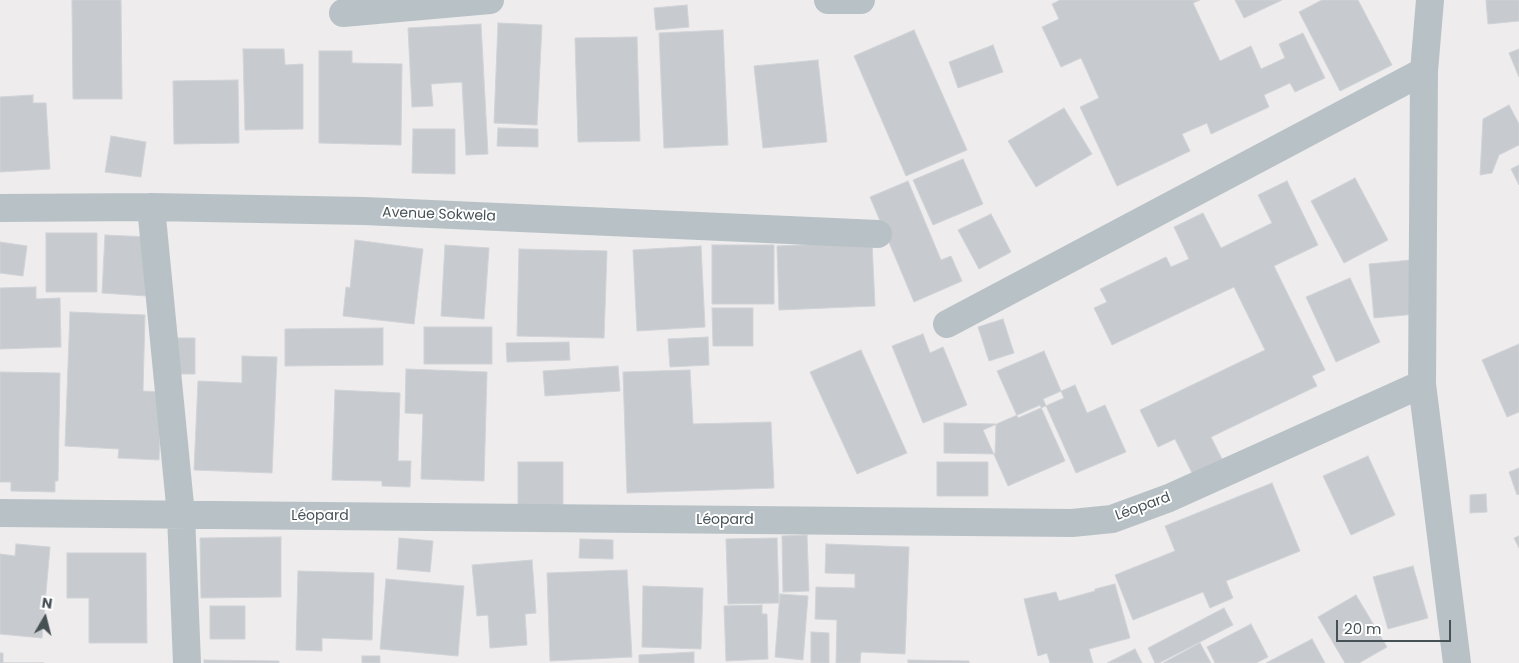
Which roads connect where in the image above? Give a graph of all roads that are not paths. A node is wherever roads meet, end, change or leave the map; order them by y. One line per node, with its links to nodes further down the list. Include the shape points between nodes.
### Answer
1 (490, 0): 5 (street)
2 (828, 0): 3 (street)
3 (861, 0)
4 (1430, 0): 6 (street)
5 (343, 13)
6 (1424, 71): 10 (street); 11 (street)
7 (151, 207): 8 (street, Avenue Sokwela); 9 (street, Avenue Sokwela, via 364,211); 13 (street)
8 (0, 208)
9 (878, 234)
10 (947, 324)
11 (1422, 384): 13 (street, Léopard, via 1169,498 1112,519 1072,523); 15 (street)
12 (0, 513): 13 (street, Léopard)
13 (181, 515): 14 (street)
14 (187, 663)
15 (1457, 663)

